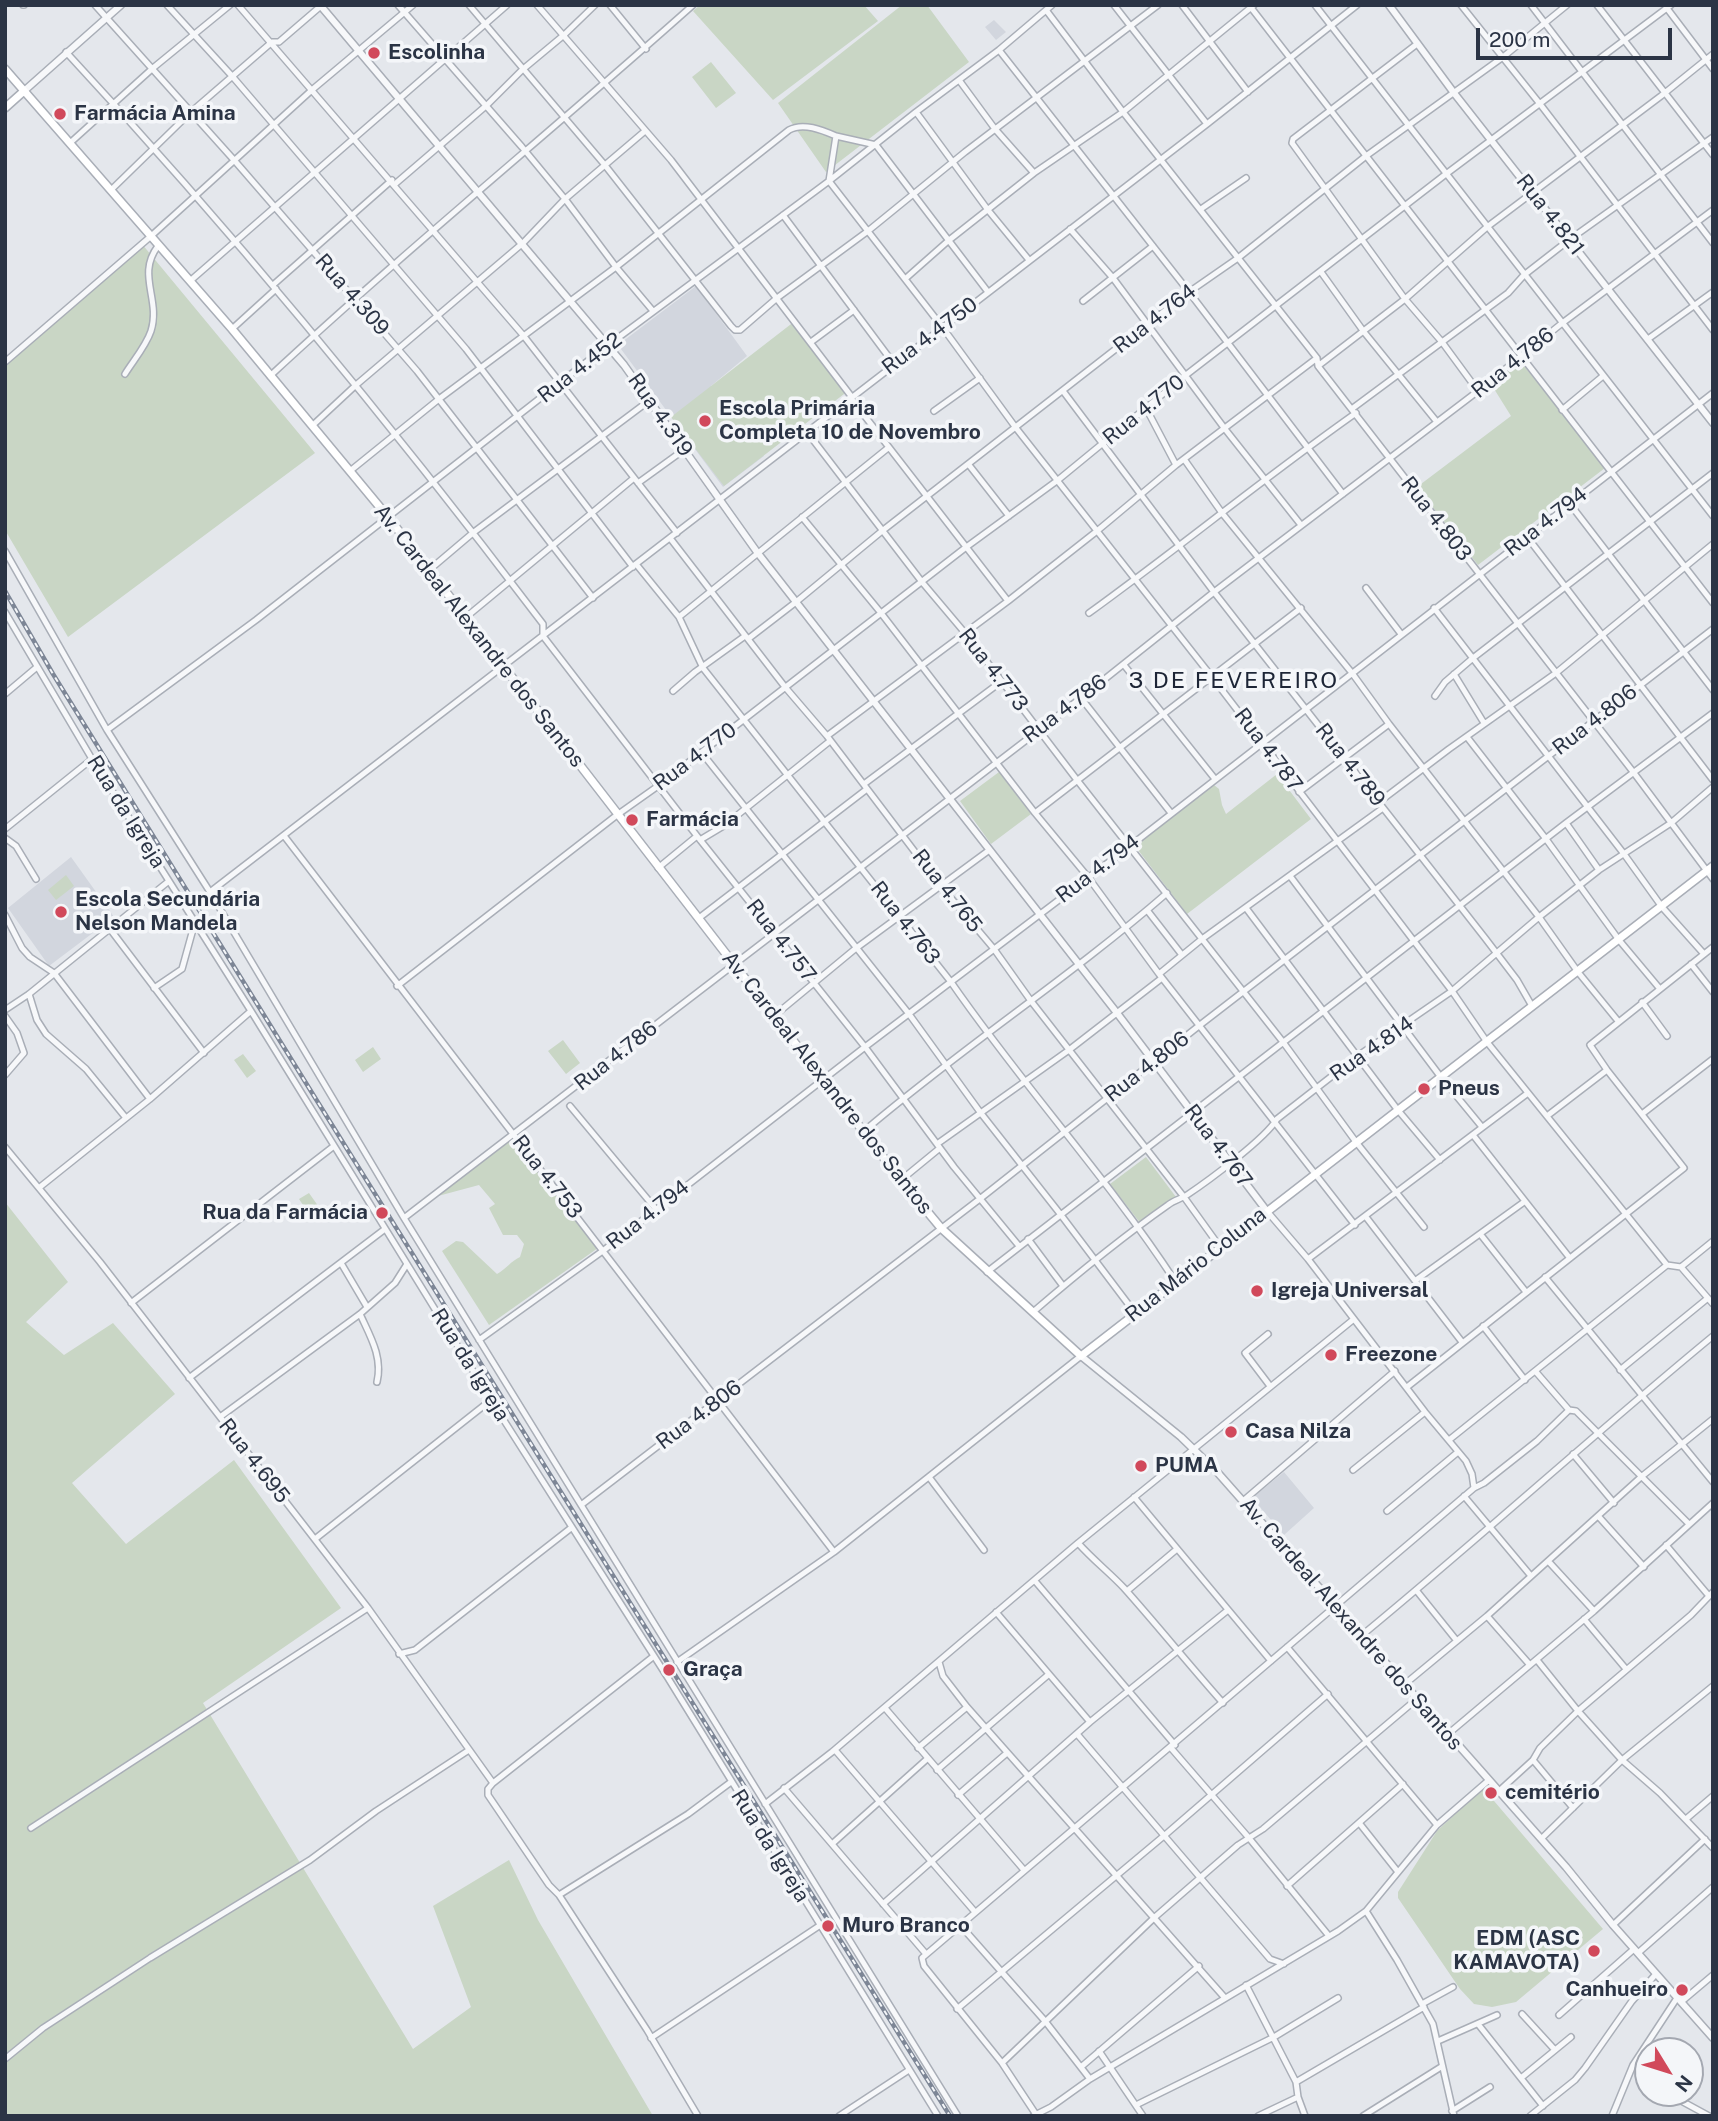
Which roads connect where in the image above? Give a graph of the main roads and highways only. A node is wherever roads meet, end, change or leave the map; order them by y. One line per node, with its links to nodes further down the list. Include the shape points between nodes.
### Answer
1 (5, 69): 2 (main road, Av. Cardeal Alexandre dos Santos)
2 (24, 91): 3 (main road); 5 (main road, Av. Cardeal Alexandre dos Santos, via 232,329 388,517 941,1228)
3 (5, 108)
4 (1709, 869): 5 (main road, Rua Mário Coluna)
5 (1080, 1356)

